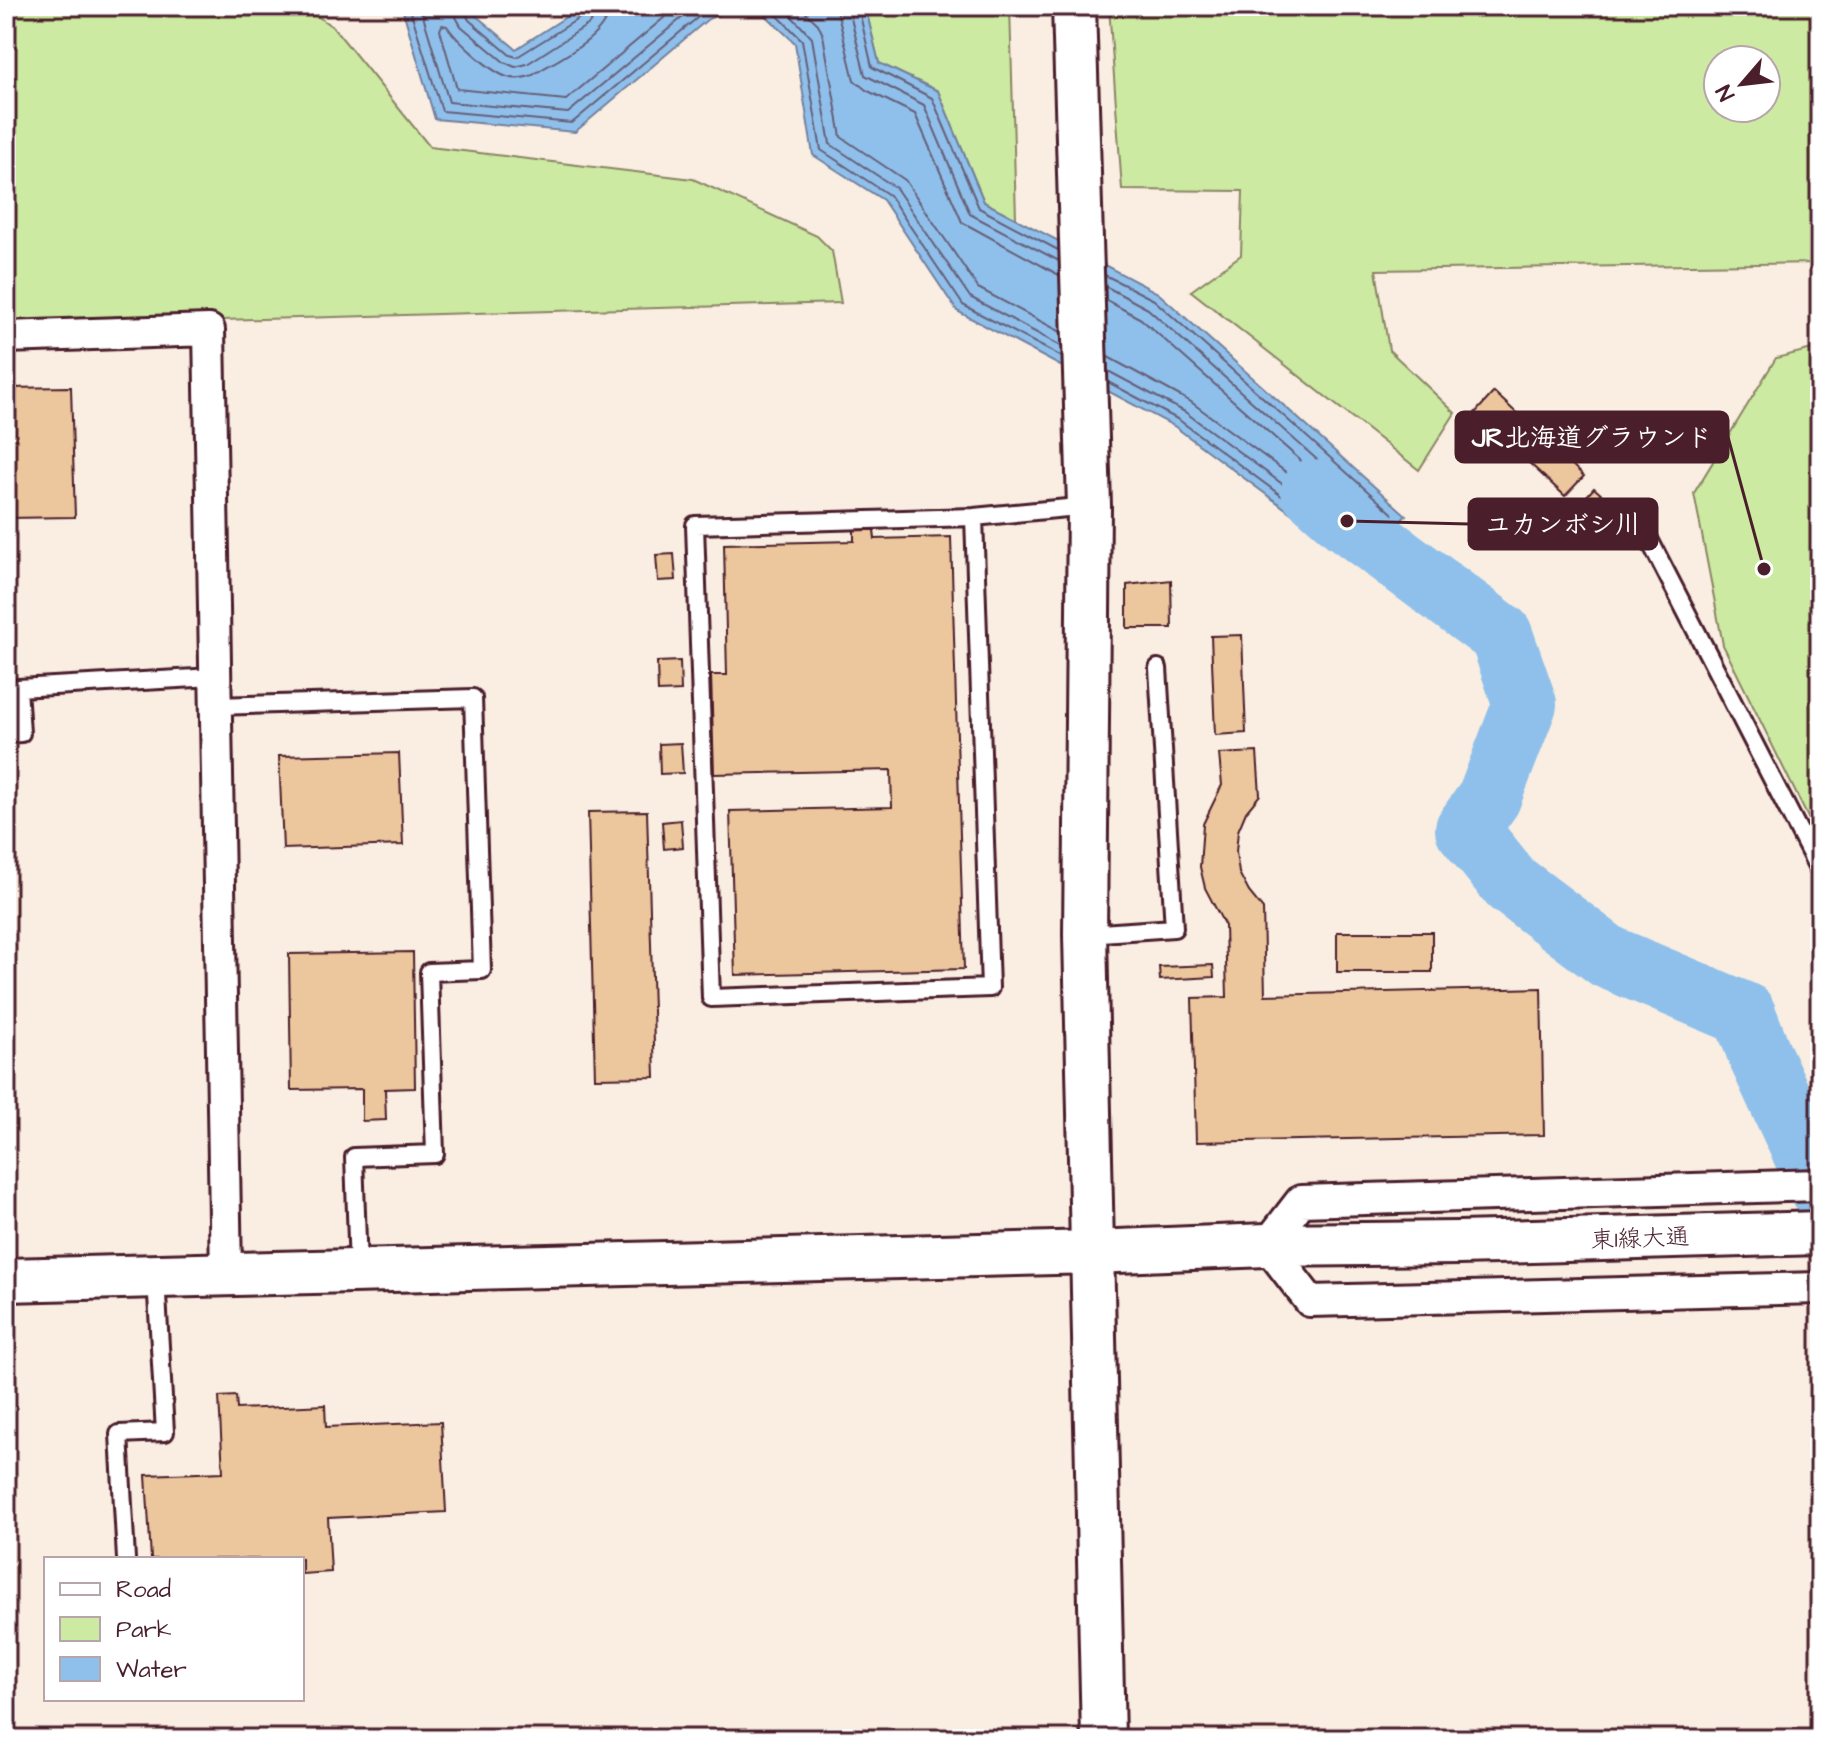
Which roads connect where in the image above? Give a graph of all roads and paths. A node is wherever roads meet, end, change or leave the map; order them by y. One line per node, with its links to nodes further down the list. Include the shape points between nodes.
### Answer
1 (1074, 6): 3 (street)
2 (6, 337): 7 (street, via 209,330)
3 (1089, 506): 5 (lane); 10 (street)
4 (1636, 514): 9 (lane)
5 (974, 517): 5 (lane, via 695,525 711,998 990,988)
6 (1158, 668): 10 (lane, via 1174,928)
7 (215, 692): 8 (lane, via 18,688 21,733); 15 (lane, via 473,698 482,970 429,972 435,1154 354,1157); 16 (street)
8 (6, 734)
9 (1820, 872)
10 (1085, 934): 14 (street)
11 (1820, 1185): 13 (street, via 1301,1201)
12 (1820, 1233): 13 (street, 東1線大通)
13 (1267, 1245): 14 (street, 東1線大通); 19 (street, via 1310,1301)
14 (1093, 1252): 15 (street, 東1線大通); 21 (street)
15 (358, 1270): 16 (street, 東1線大通)
16 (226, 1274): 17 (street, 東1線大通)
17 (156, 1276): 18 (street, 東1線大通); 20 (lane, via 165,1432 119,1434)
18 (6, 1280)
19 (1805, 1288)
20 (126, 1557)
21 (1103, 1739)

